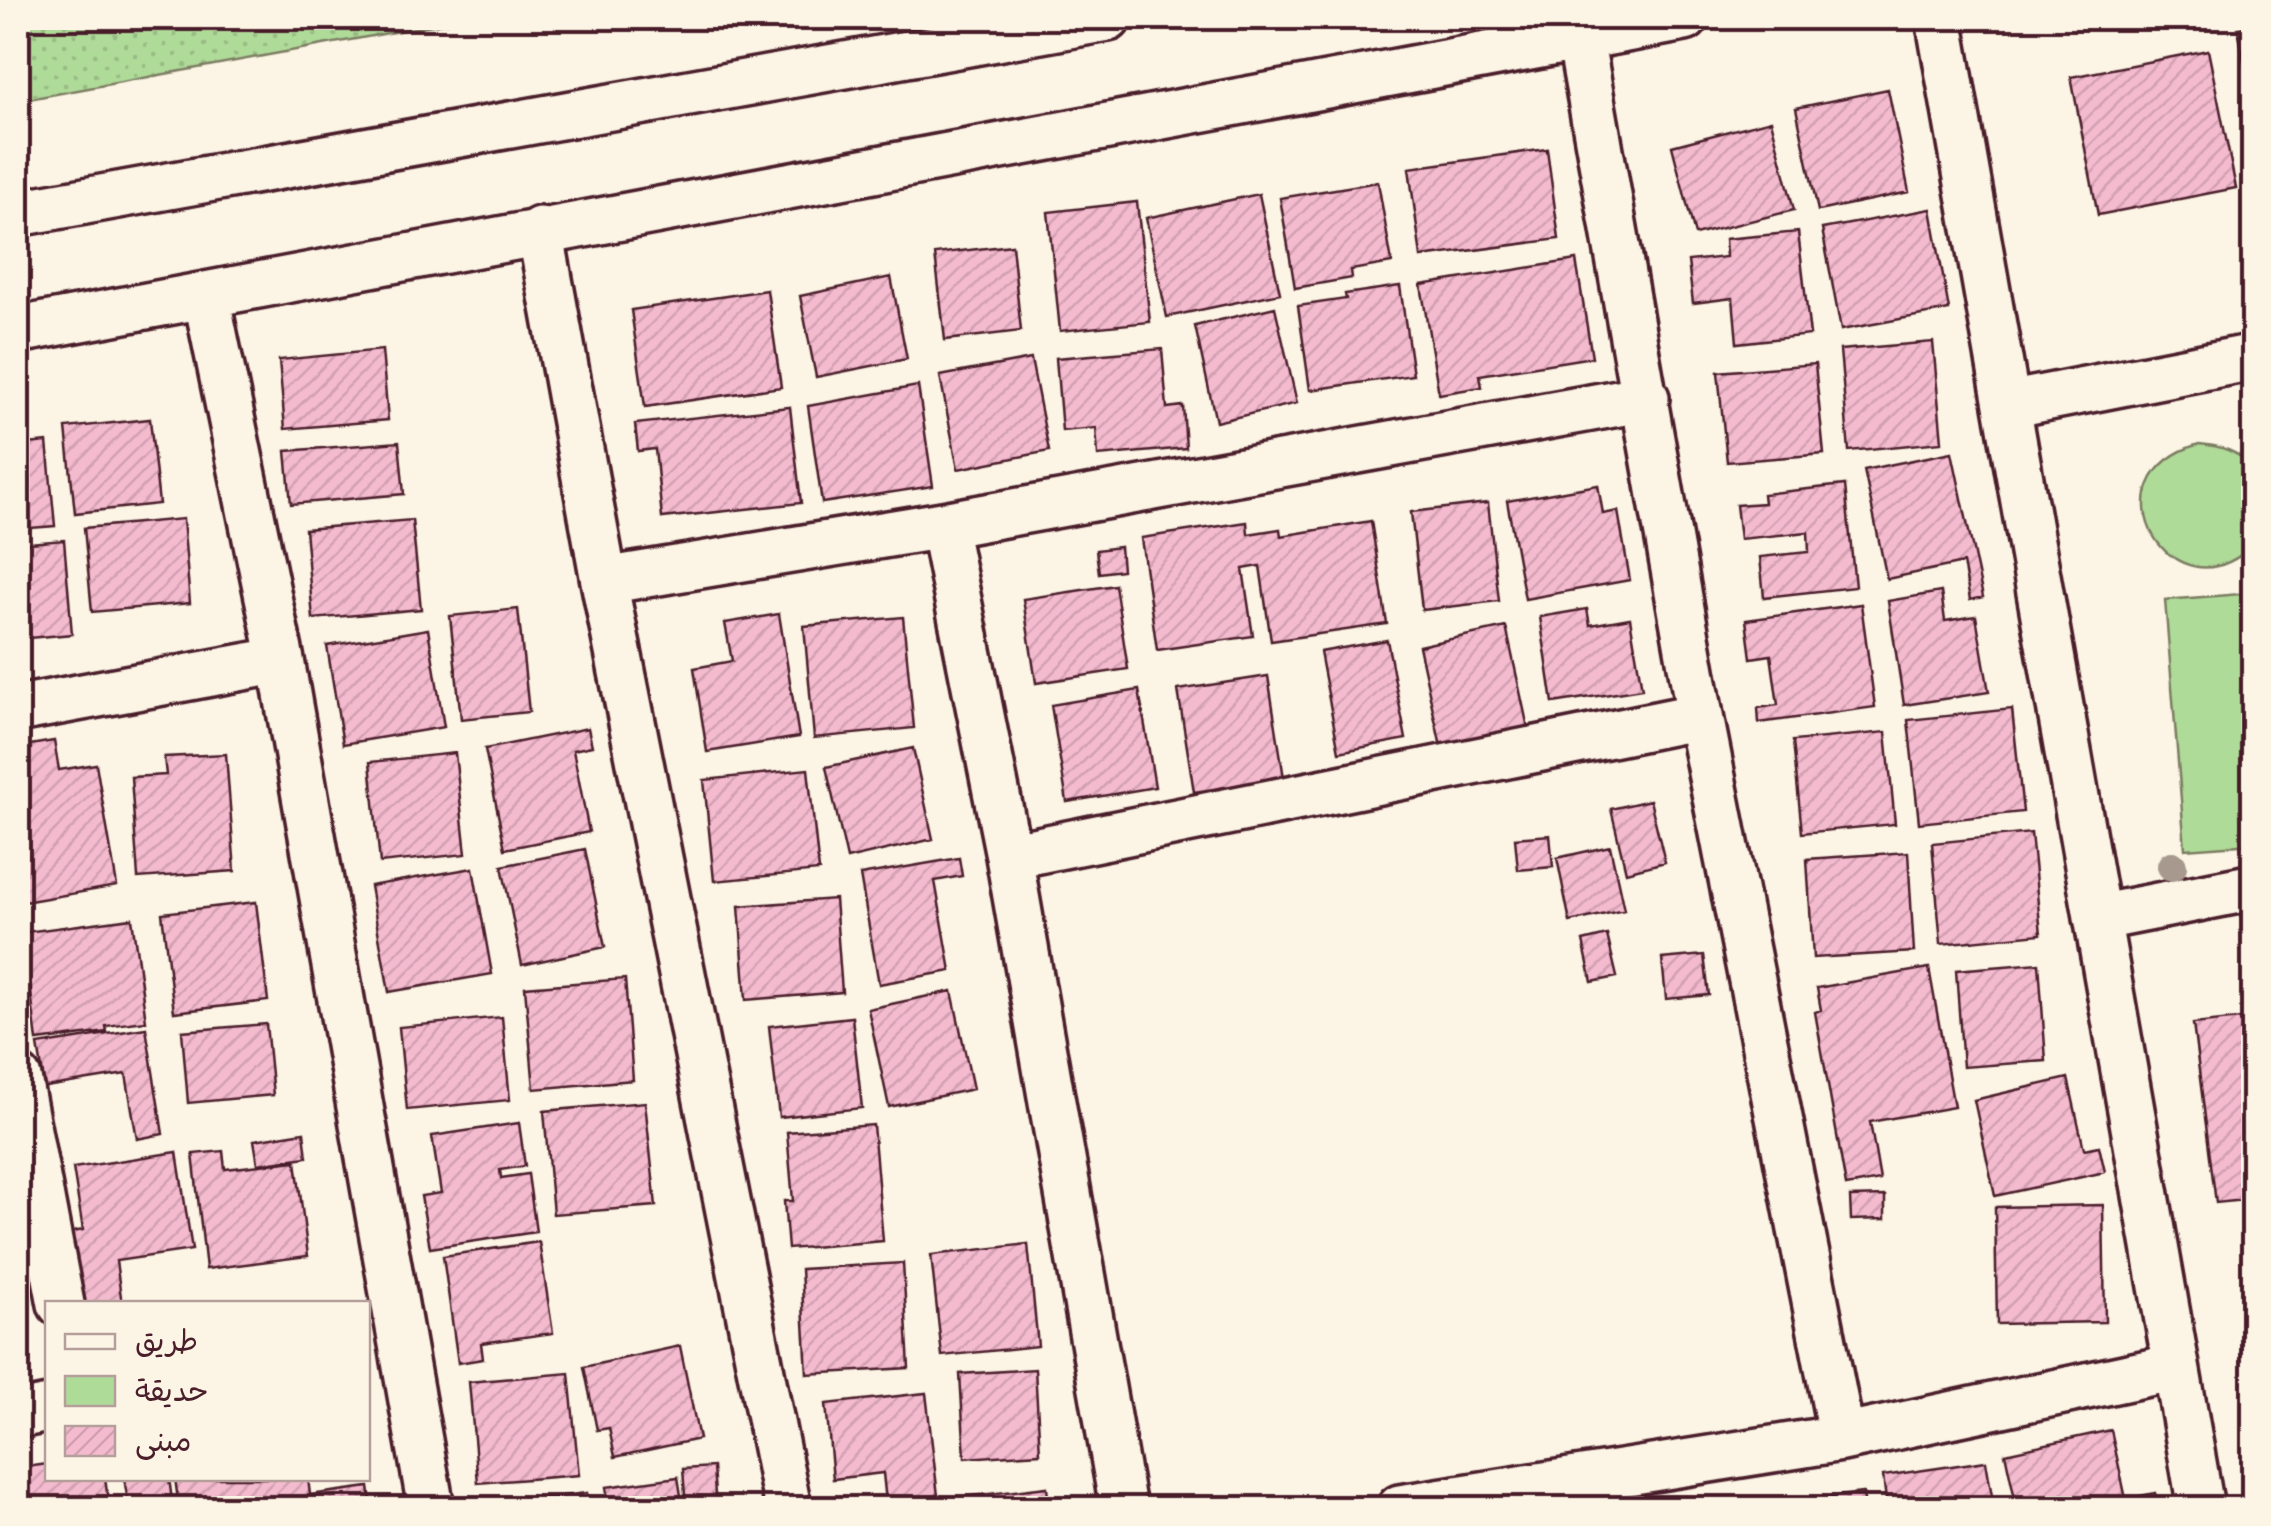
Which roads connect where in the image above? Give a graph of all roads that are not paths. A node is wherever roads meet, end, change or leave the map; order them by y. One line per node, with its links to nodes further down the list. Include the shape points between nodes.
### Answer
1 (1108, 18): 5 (street)
2 (1686, 18): 4 (street)
3 (1940, 18): 11 (street)
4 (1580, 37): 6 (street); 10 (street)
5 (18, 213)
6 (540, 230): 7 (street); 13 (street)
7 (206, 294): 8 (street); 14 (street)
8 (18, 330)
9 (2254, 357): 11 (street)
10 (1646, 398): 12 (street); 16 (street)
11 (2008, 406): 19 (street)
12 (942, 525): 13 (street); 17 (street)
13 (604, 581): 28 (street)
14 (280, 660): 15 (street); 22 (street)
15 (18, 709)
16 (1700, 716): 17 (street); 26 (street)
17 (1009, 856): 29 (street)
18 (2254, 887): 19 (street)
19 (2097, 918): 23 (street)
20 (18, 1078): 21 (street)
21 (60, 1301)
22 (384, 1347): 27 (street)
23 (2176, 1367): 26 (street); 31 (street)
24 (45, 1410): 25 (street)
25 (18, 1415)
26 (1842, 1438): 30 (street)
27 (430, 1508)
28 (788, 1508)
29 (1123, 1508)
30 (1400, 1508)
31 (2200, 1508)

